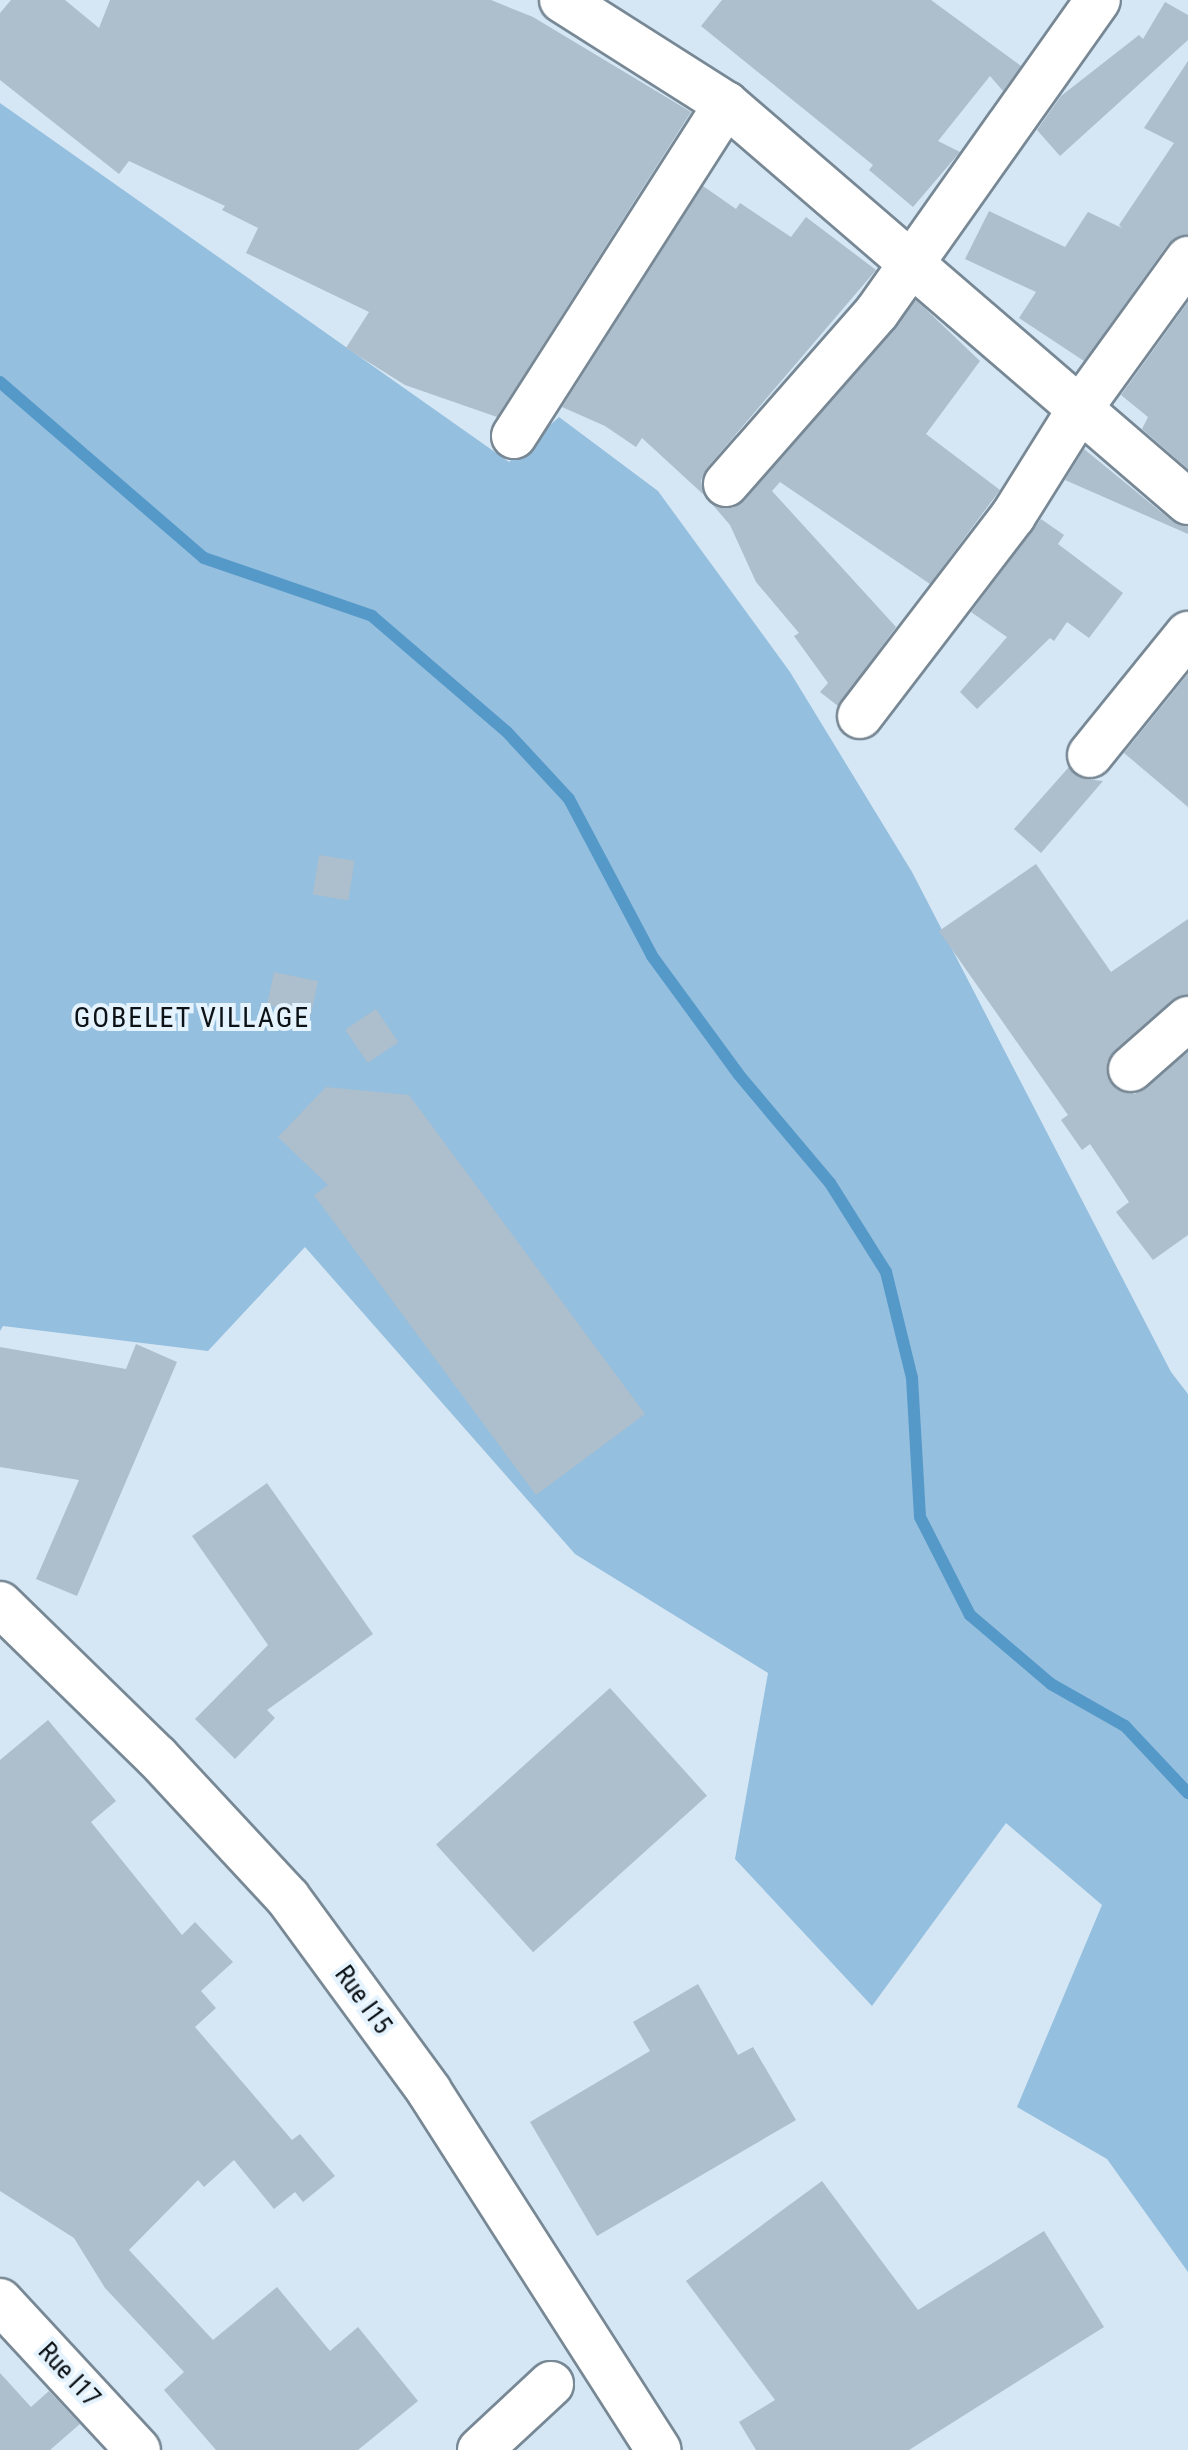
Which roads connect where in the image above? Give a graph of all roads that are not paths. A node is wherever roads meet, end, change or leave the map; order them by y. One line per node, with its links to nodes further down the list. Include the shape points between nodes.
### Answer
1 (562, 0): 3 (street)
2 (1098, 0): 5 (street)
3 (726, 104): 5 (street); 7 (street)
4 (1188, 259): 6 (street)
5 (912, 264): 6 (street); 8 (street, via 877,312)
6 (1081, 407): 9 (street); 11 (street, via 1013,516)
7 (514, 436)
8 (726, 484)
9 (1188, 502)
10 (1188, 634): 12 (street)
11 (860, 716)
12 (1090, 755)
13 (1188, 1019): 14 (street)
14 (1131, 1069)
15 (0, 1604): 20 (street, Rue I15, via 157,1757 288,1898 429,2091)
16 (0, 2301): 18 (street, Rue I17)
17 (551, 2384): 19 (street)
18 (138, 2450)
19 (480, 2450)
20 (659, 2450)

